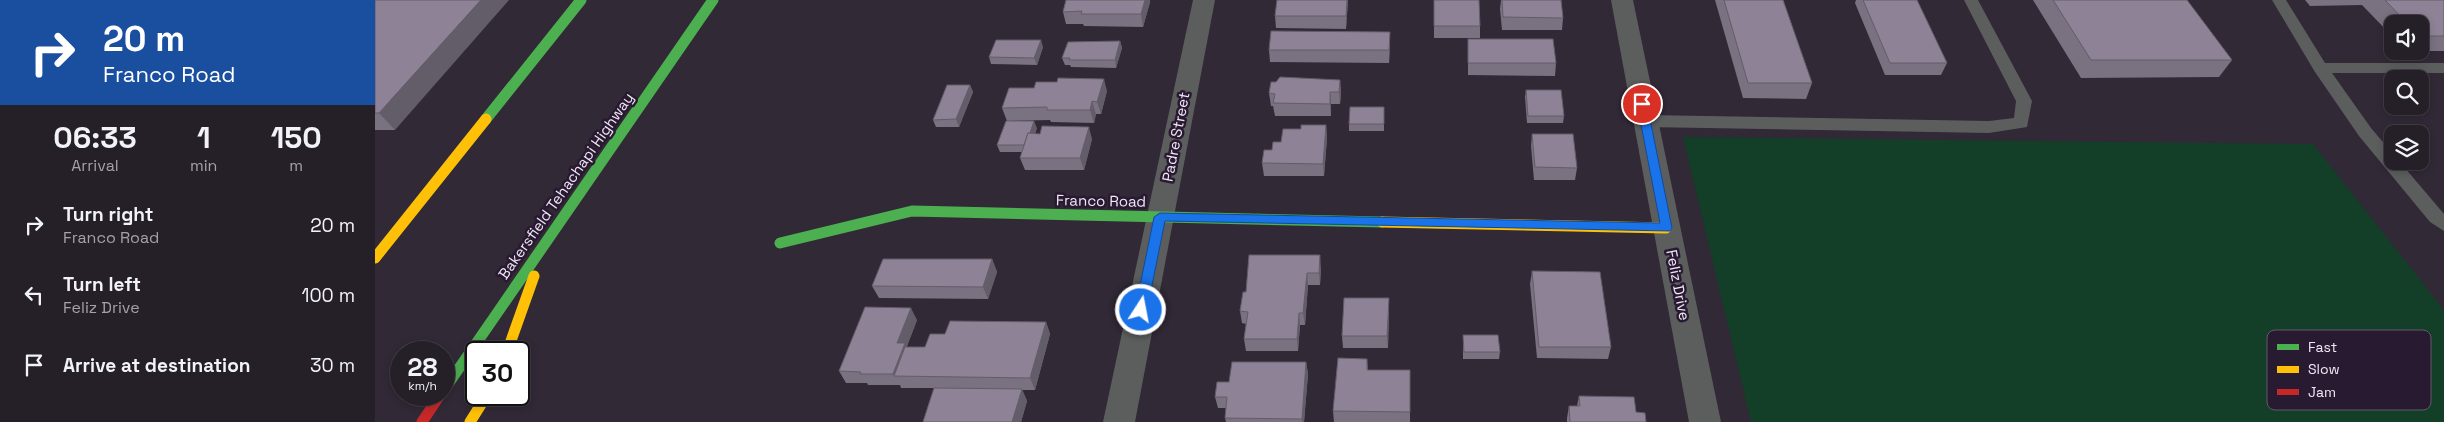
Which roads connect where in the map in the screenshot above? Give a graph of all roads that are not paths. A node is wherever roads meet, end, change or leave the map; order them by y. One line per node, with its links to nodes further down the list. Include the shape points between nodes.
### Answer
1 (581, 0): 12 (main road)
2 (713, 0): 14 (main road, Bakersfield Tehachapi Highway)
3 (1204, 0): 10 (street, Padre Street)
4 (1622, 0): 9 (street, Feliz Drive)
5 (1971, 0): 9 (lane, via 2024,101 2021,123 1989,127)
6 (2279, 0): 7 (lane)
7 (2321, 68): 8 (lane); 11 (lane, via 2365,132)
8 (2444, 68)
9 (1646, 121): 13 (street, Feliz Drive)
10 (1160, 217): 13 (main road, Franco Road); 15 (main road, Franco Road, via 912,211); 24 (street, Padre Street)
11 (2444, 224)
12 (402, 225): 16 (main road); 17 (main road)
13 (1666, 228): 25 (street, Feliz Drive)
14 (546, 242): 18 (main road); 19 (main road, Bakersfield Tehachapi Highway)
15 (779, 243)
16 (375, 248)
17 (375, 258)
18 (511, 341)
19 (455, 374)
20 (433, 406): 22 (main road)
21 (480, 406): 23 (main road)
22 (422, 422)
23 (470, 422)
24 (1119, 422)
25 (1705, 422)

